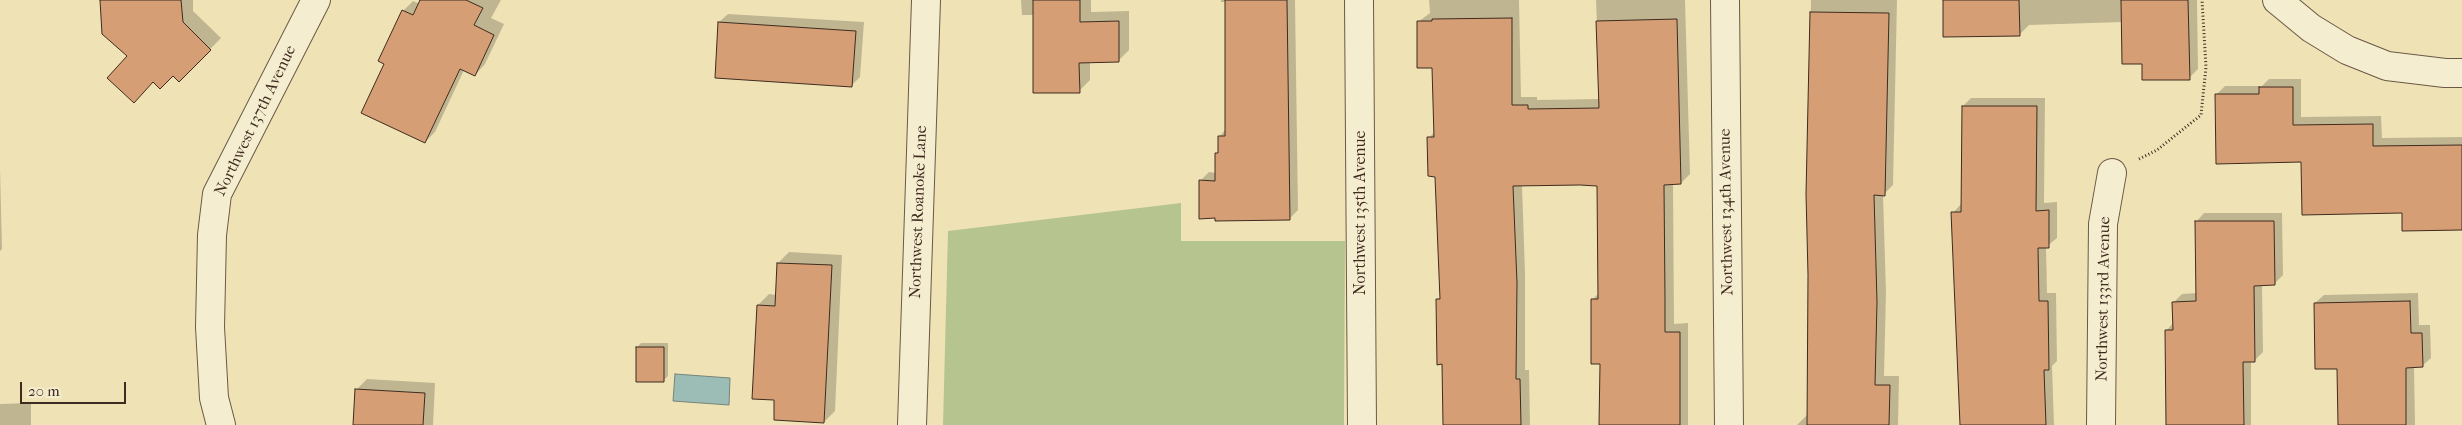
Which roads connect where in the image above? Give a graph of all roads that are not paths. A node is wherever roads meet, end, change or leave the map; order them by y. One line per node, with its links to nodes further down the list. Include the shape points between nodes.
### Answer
1 (316, 0): 8 (street, Northwest 137th Avenue, via 217,194 212,235 210,327 214,398)
2 (926, 0): 9 (street, Northwest Roanoke Lane)
3 (1359, 0): 10 (street, Northwest 135th Avenue)
4 (1726, 0): 11 (street, Northwest 134th Avenue)
5 (2277, 0): 6 (street, via 2311,28 2355,54 2387,66)
6 (2462, 73)
7 (2112, 173): 12 (street, Northwest 133rd Avenue, via 2103,224)
8 (221, 425)
9 (912, 425)
10 (1362, 425)
11 (1729, 425)
12 (2101, 425)

